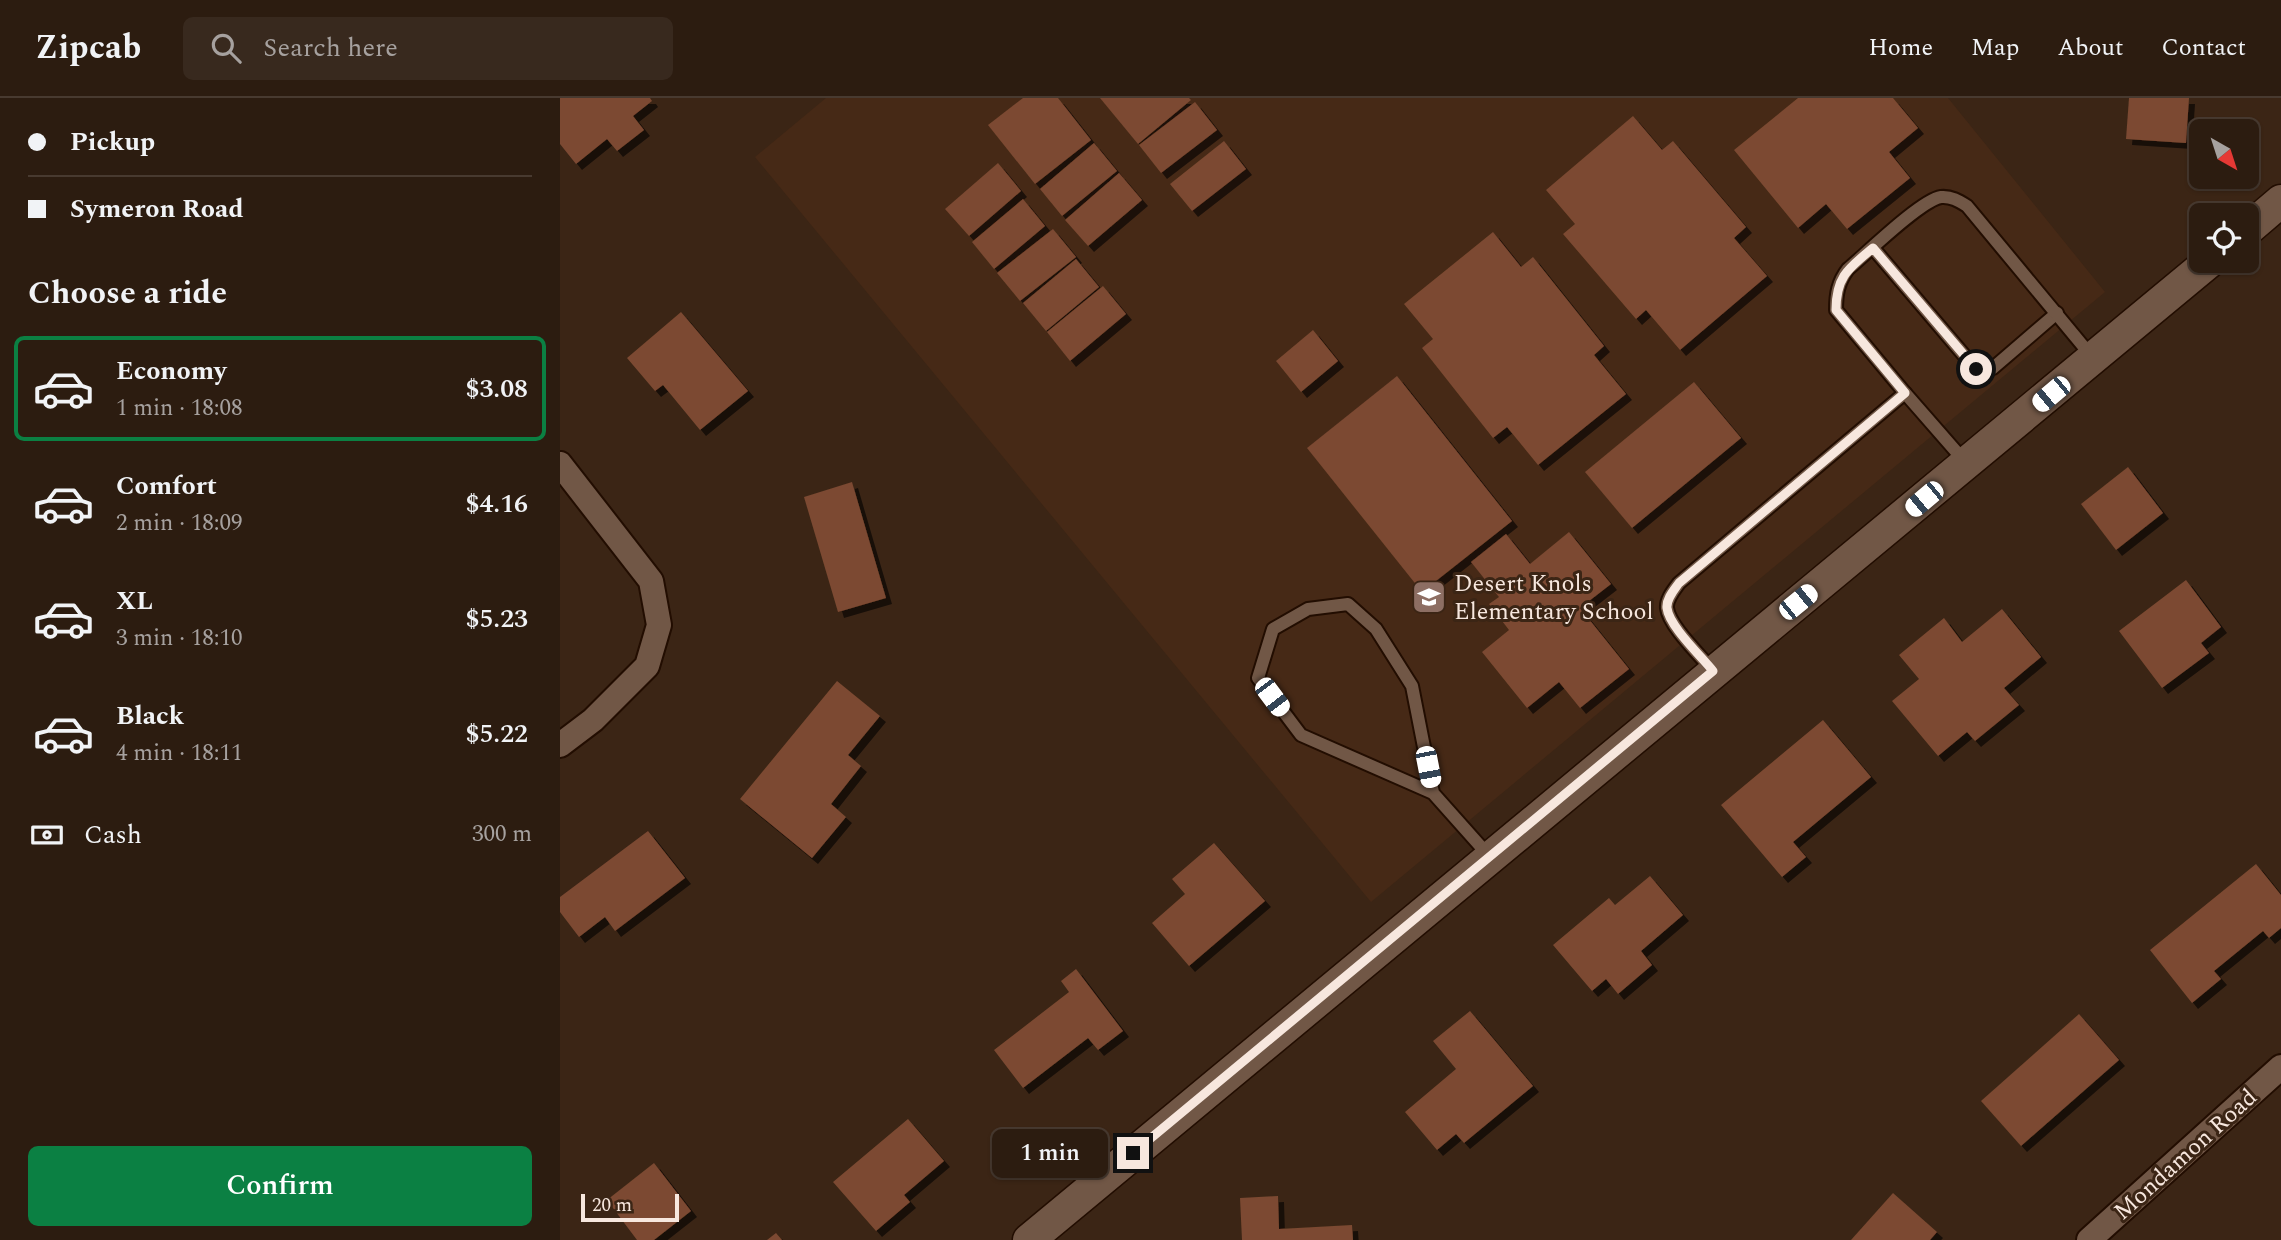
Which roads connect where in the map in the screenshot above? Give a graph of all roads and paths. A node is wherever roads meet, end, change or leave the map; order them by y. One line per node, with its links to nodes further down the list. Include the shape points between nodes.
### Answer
1 (2281, 201): 2 (street)
2 (2259, 220)
3 (1873, 248): 5 (lane, via 1924,206 1941,197 1957,199); 5 (lane, via 1983,372); 7 (lane, via 1841,278 1836,310)
4 (2196, 273): 6 (street)
5 (2057, 313): 6 (lane)
6 (2093, 358): 9 (street)
7 (1905, 393): 9 (lane); 10 (lane, via 1671,594 1666,605 1671,619)
8 (560, 464): 11 (street, via 651,581 659,625 647,666 593,720)
9 (1967, 464): 10 (street)
10 (1713, 671): 13 (street)
11 (560, 745)
12 (1433, 793): 12 (lane, via 1412,686 1376,629 1348,604 1308,609 1273,629 1258,678 1301,735); 13 (lane)
13 (1490, 857): 15 (street)
14 (2281, 1067): 16 (street, Mondamon Road)
15 (1029, 1240)
16 (2089, 1240)

